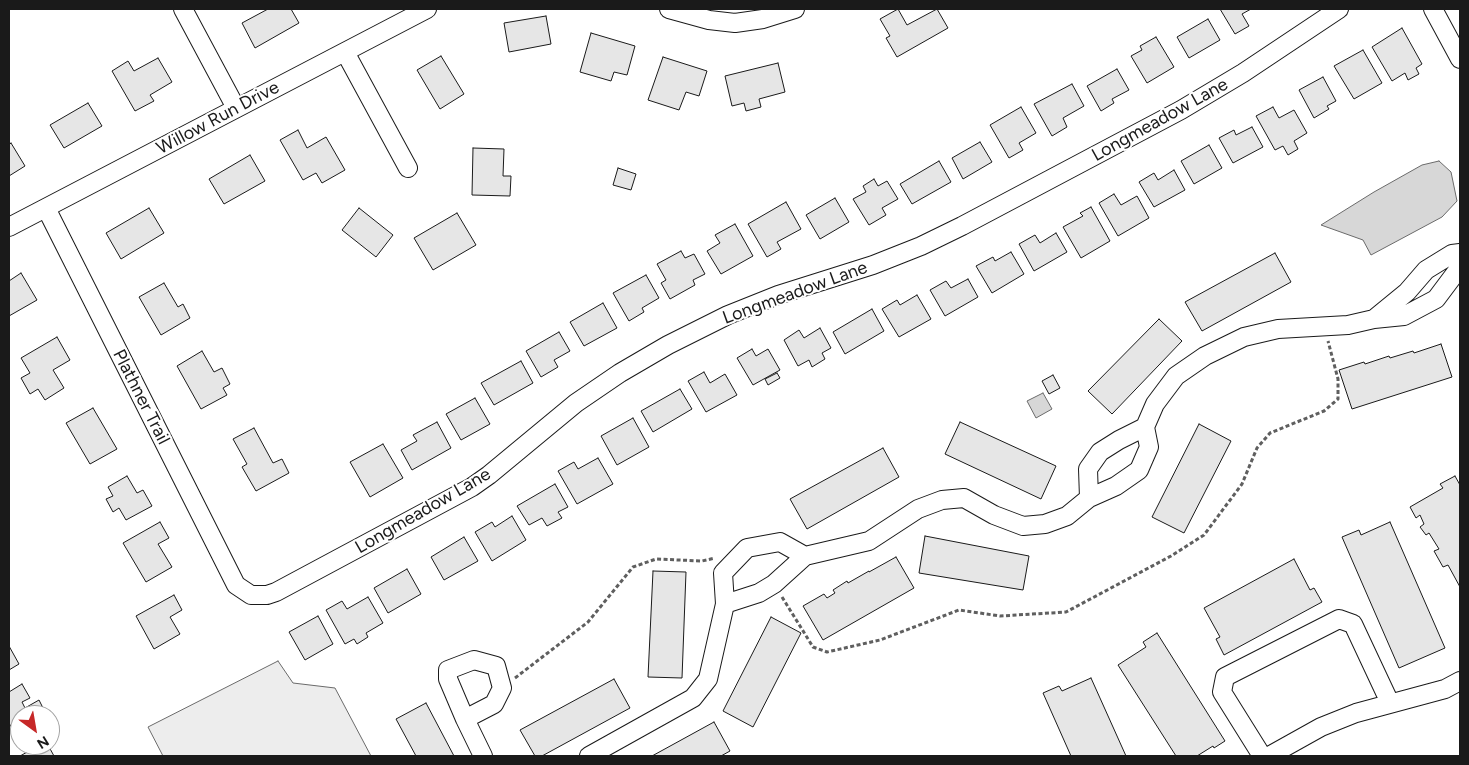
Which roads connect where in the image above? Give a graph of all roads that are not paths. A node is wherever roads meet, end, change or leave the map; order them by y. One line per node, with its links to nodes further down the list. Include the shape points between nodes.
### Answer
1 (183, 9): 9 (street)
2 (427, 9): 7 (street, Willow Run Drive)
3 (669, 9): 4 (street, via 735,23 763,20)
4 (795, 9)
5 (1340, 9): 19 (street, Longmeadow Lane, via 1181,110 962,226 874,265 753,305 668,345 576,403 472,487 276,592 257,596)
6 (1433, 9): 8 (street)
7 (345, 52): 9 (street, Willow Run Drive); 10 (street)
8 (1460, 59)
9 (236, 108): 11 (street, Willow Run Drive)
10 (408, 168)
11 (46, 208): 12 (street, Willow Run Drive); 19 (street, Plathner Trail)
12 (9, 228)
13 (1460, 253): 15 (street, via 1452,254 1426,270 1407,292)
14 (1460, 267): 15 (street, via 1436,300 1404,316)
15 (1374, 319): 16 (street, via 1348,325 1278,328 1244,337 1205,356 1176,376 1155,404)
16 (1145, 428): 17 (street, via 1100,452 1088,469); 17 (street, via 1149,447 1139,470 1116,486)
17 (1089, 498): 18 (street, via 1067,516 1045,524 1023,526 964,498 942,500 918,509 869,541)
18 (805, 556): 20 (street, via 774,584 759,593); 20 (street, via 780,542 747,548 722,573)
19 (236, 585)
20 (725, 604): 25 (street, via 708,679 692,698)
21 (1460, 681): 22 (street, via 1445,689)
22 (1390, 703): 26 (street, via 1353,624 1339,619 1225,677 1222,692); 27 (street, via 1321,727)
23 (465, 719): 23 (street, via 494,704 502,688 496,666 474,660 448,670 448,679); 24 (street)
24 (483, 756)
25 (589, 756)
26 (1262, 756)
27 (1269, 756)

